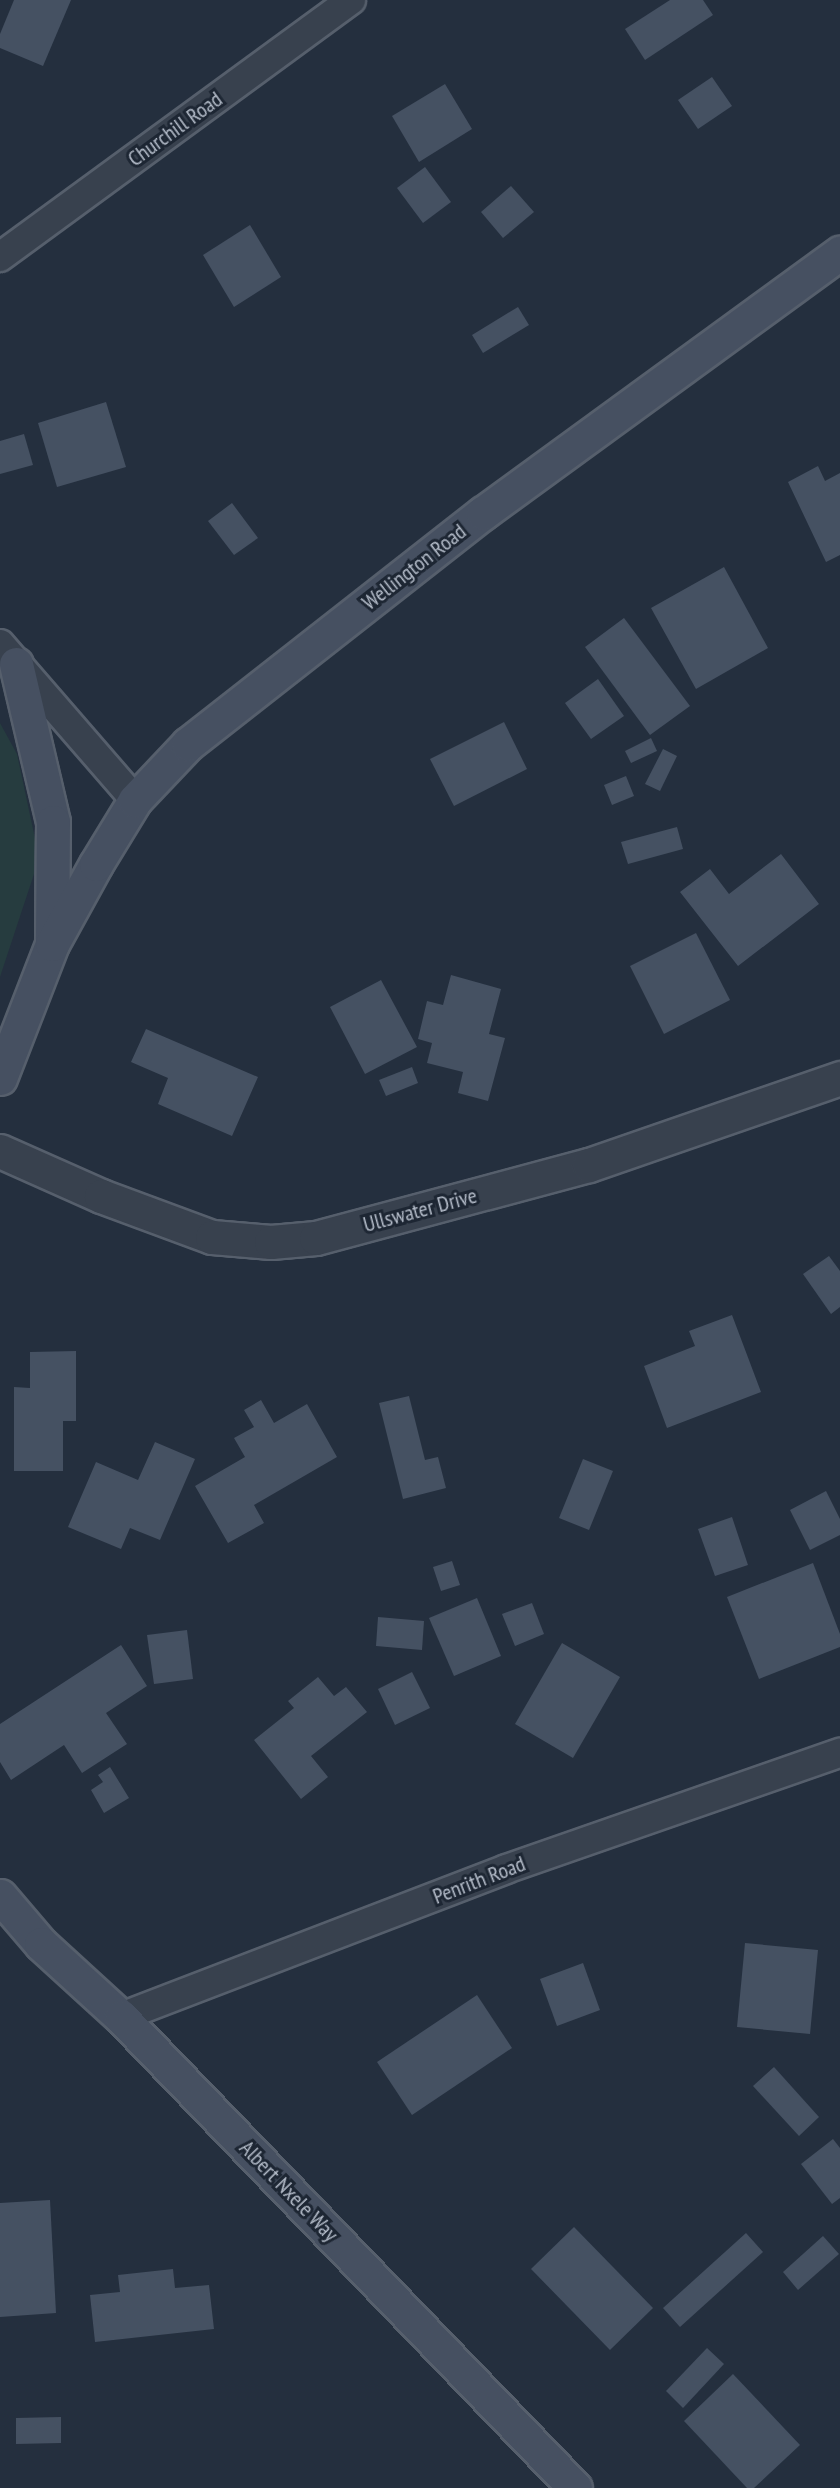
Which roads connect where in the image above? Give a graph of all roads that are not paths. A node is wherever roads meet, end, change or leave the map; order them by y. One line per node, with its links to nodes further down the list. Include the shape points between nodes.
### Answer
1 (351, 0): 3 (street, Churchill Road)
2 (840, 253): 5 (main road, Wellington Road, via 483,513 188,744)
3 (0, 257)
4 (8, 654): 5 (street); 6 (main road, via 53,822)
5 (135, 800): 6 (main road, Wellington Road)
6 (52, 944): 7 (main road)
7 (0, 1078)
8 (840, 1078): 9 (street, Ullswater Drive, via 589,1164 316,1238 271,1242 212,1237 101,1196)
9 (0, 1151)
10 (840, 1753): 12 (street, Penrith Road, via 506,1869)
11 (0, 1896): 12 (main road, Albert Nxele Way, via 40,1944)
12 (121, 2017): 13 (main road, Albert Nxele Way)
13 (575, 2488)

